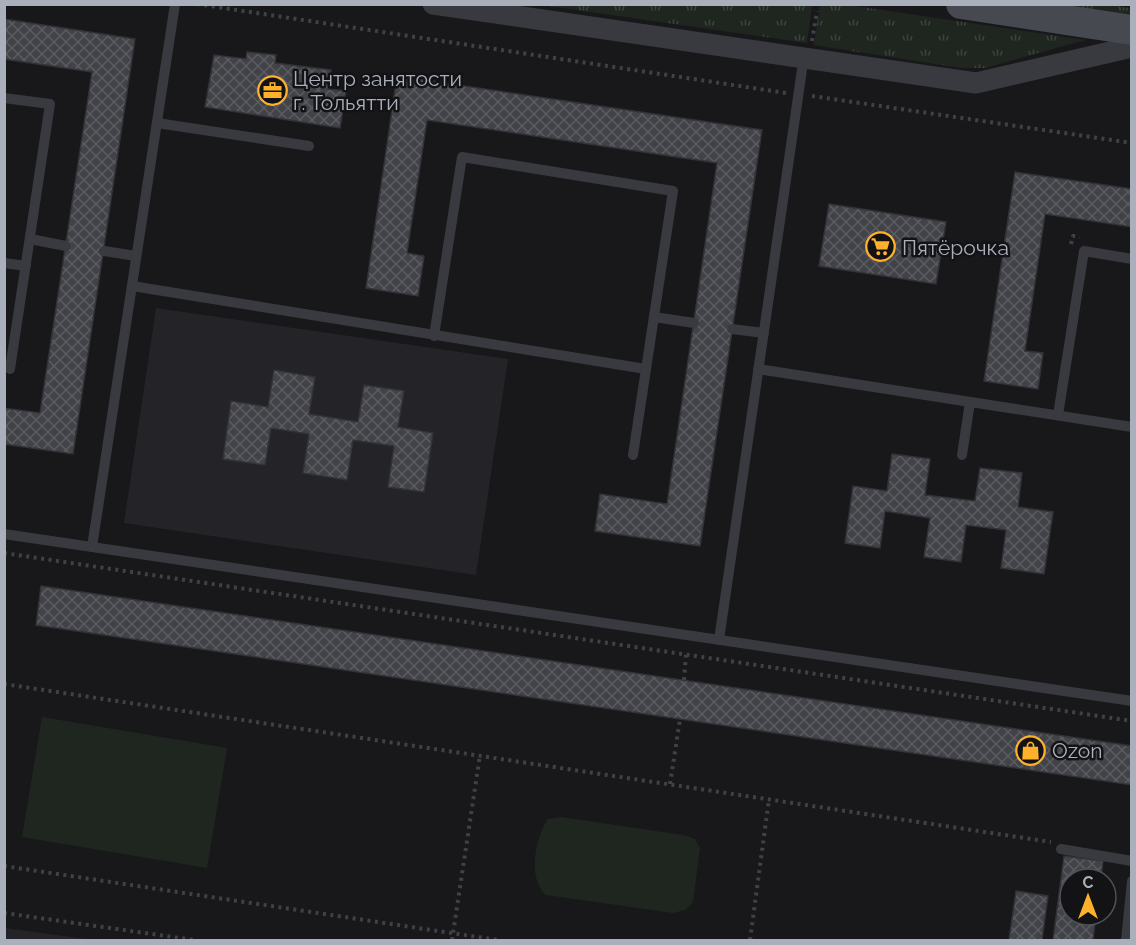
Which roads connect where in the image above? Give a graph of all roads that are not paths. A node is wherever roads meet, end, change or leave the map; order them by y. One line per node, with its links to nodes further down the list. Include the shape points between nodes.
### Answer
1 (175, 4): 8 (lane)
2 (433, 4): 6 (street)
3 (962, 4): 4 (main road)
4 (1131, 30)
5 (1131, 46): 6 (street, via 976,82)
6 (804, 56): 21 (lane)
7 (4, 98): 10 (lane, via 50,104)
8 (157, 123): 9 (lane); 13 (lane)
9 (309, 146)
10 (30, 239): 11 (lane); 16 (lane)
11 (66, 246)
12 (104, 251): 13 (lane)
13 (136, 256): 17 (lane)
14 (1131, 258): 27 (lane, via 1084,251)
15 (4, 263): 16 (lane)
16 (26, 266): 23 (lane)
17 (132, 286): 22 (lane); 32 (lane)
18 (654, 317): 19 (lane); 22 (lane, via 673,191 462,157); 24 (lane)
19 (694, 323)
20 (732, 328): 21 (lane)
21 (764, 333): 25 (lane)
22 (434, 336): 24 (lane)
23 (10, 369)
24 (646, 369): 29 (lane)
25 (758, 369): 26 (lane); 33 (lane)
26 (970, 402): 27 (lane); 30 (lane)
27 (1058, 415): 28 (lane)
28 (1131, 427)
29 (633, 455)
30 (962, 455)
31 (4, 534): 32 (lane)
32 (92, 547): 33 (lane)
33 (719, 640): 34 (lane)
34 (1131, 701)
35 (1062, 846): 36 (lane)
36 (1131, 861)
37 (1131, 881): 38 (lane)
38 (1126, 940)

